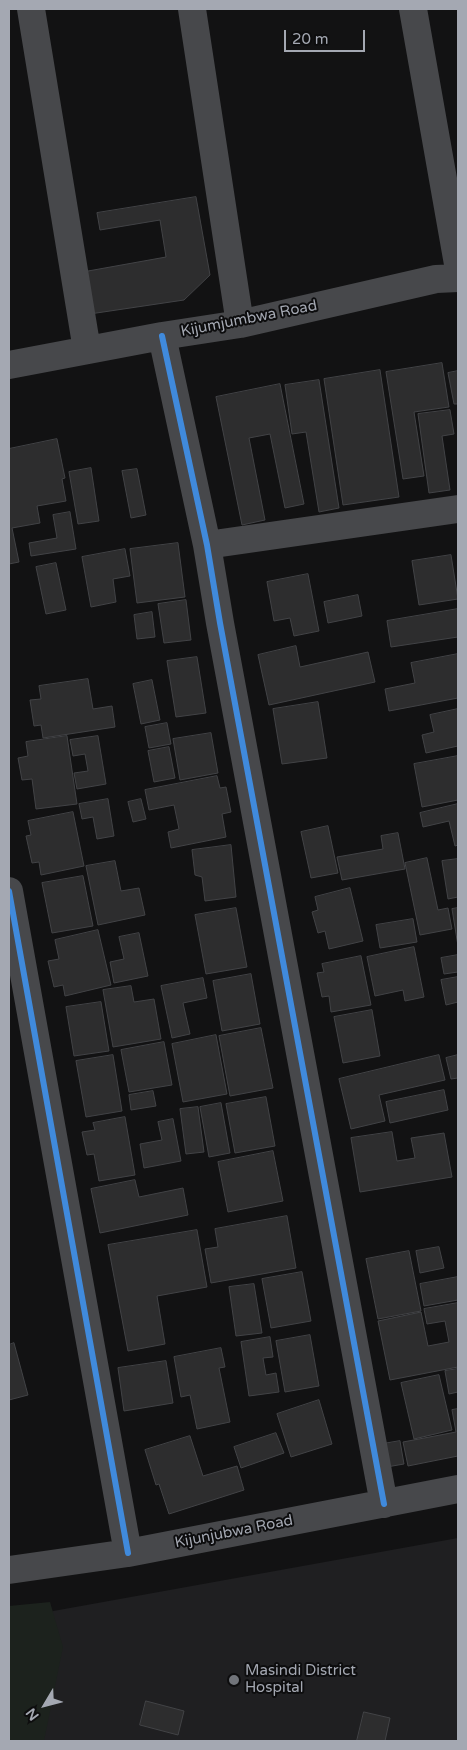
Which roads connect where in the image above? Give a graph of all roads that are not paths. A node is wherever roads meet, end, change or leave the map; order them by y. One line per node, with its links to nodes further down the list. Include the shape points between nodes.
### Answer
1 (31, 9): 8 (street)
2 (192, 9): 6 (street)
3 (413, 9): 4 (street)
4 (458, 264)
5 (458, 278): 6 (street, Kijumjumbwa Road, via 436,279)
6 (240, 324): 7 (street, Kijumjumbwa Road)
7 (162, 336): 8 (street, Kijumjumbwa Road); 11 (street)
8 (87, 350): 9 (street, Kijumjumbwa Road)
9 (9, 365)
10 (458, 509): 11 (street)
11 (207, 545): 14 (street)
12 (9, 891): 15 (street)
13 (458, 1489): 14 (street, Kijunjubwa Road)
14 (384, 1504): 15 (street, Kijunjubwa Road)
15 (128, 1553): 16 (street, Kijunjubwa Road)
16 (9, 1570)

